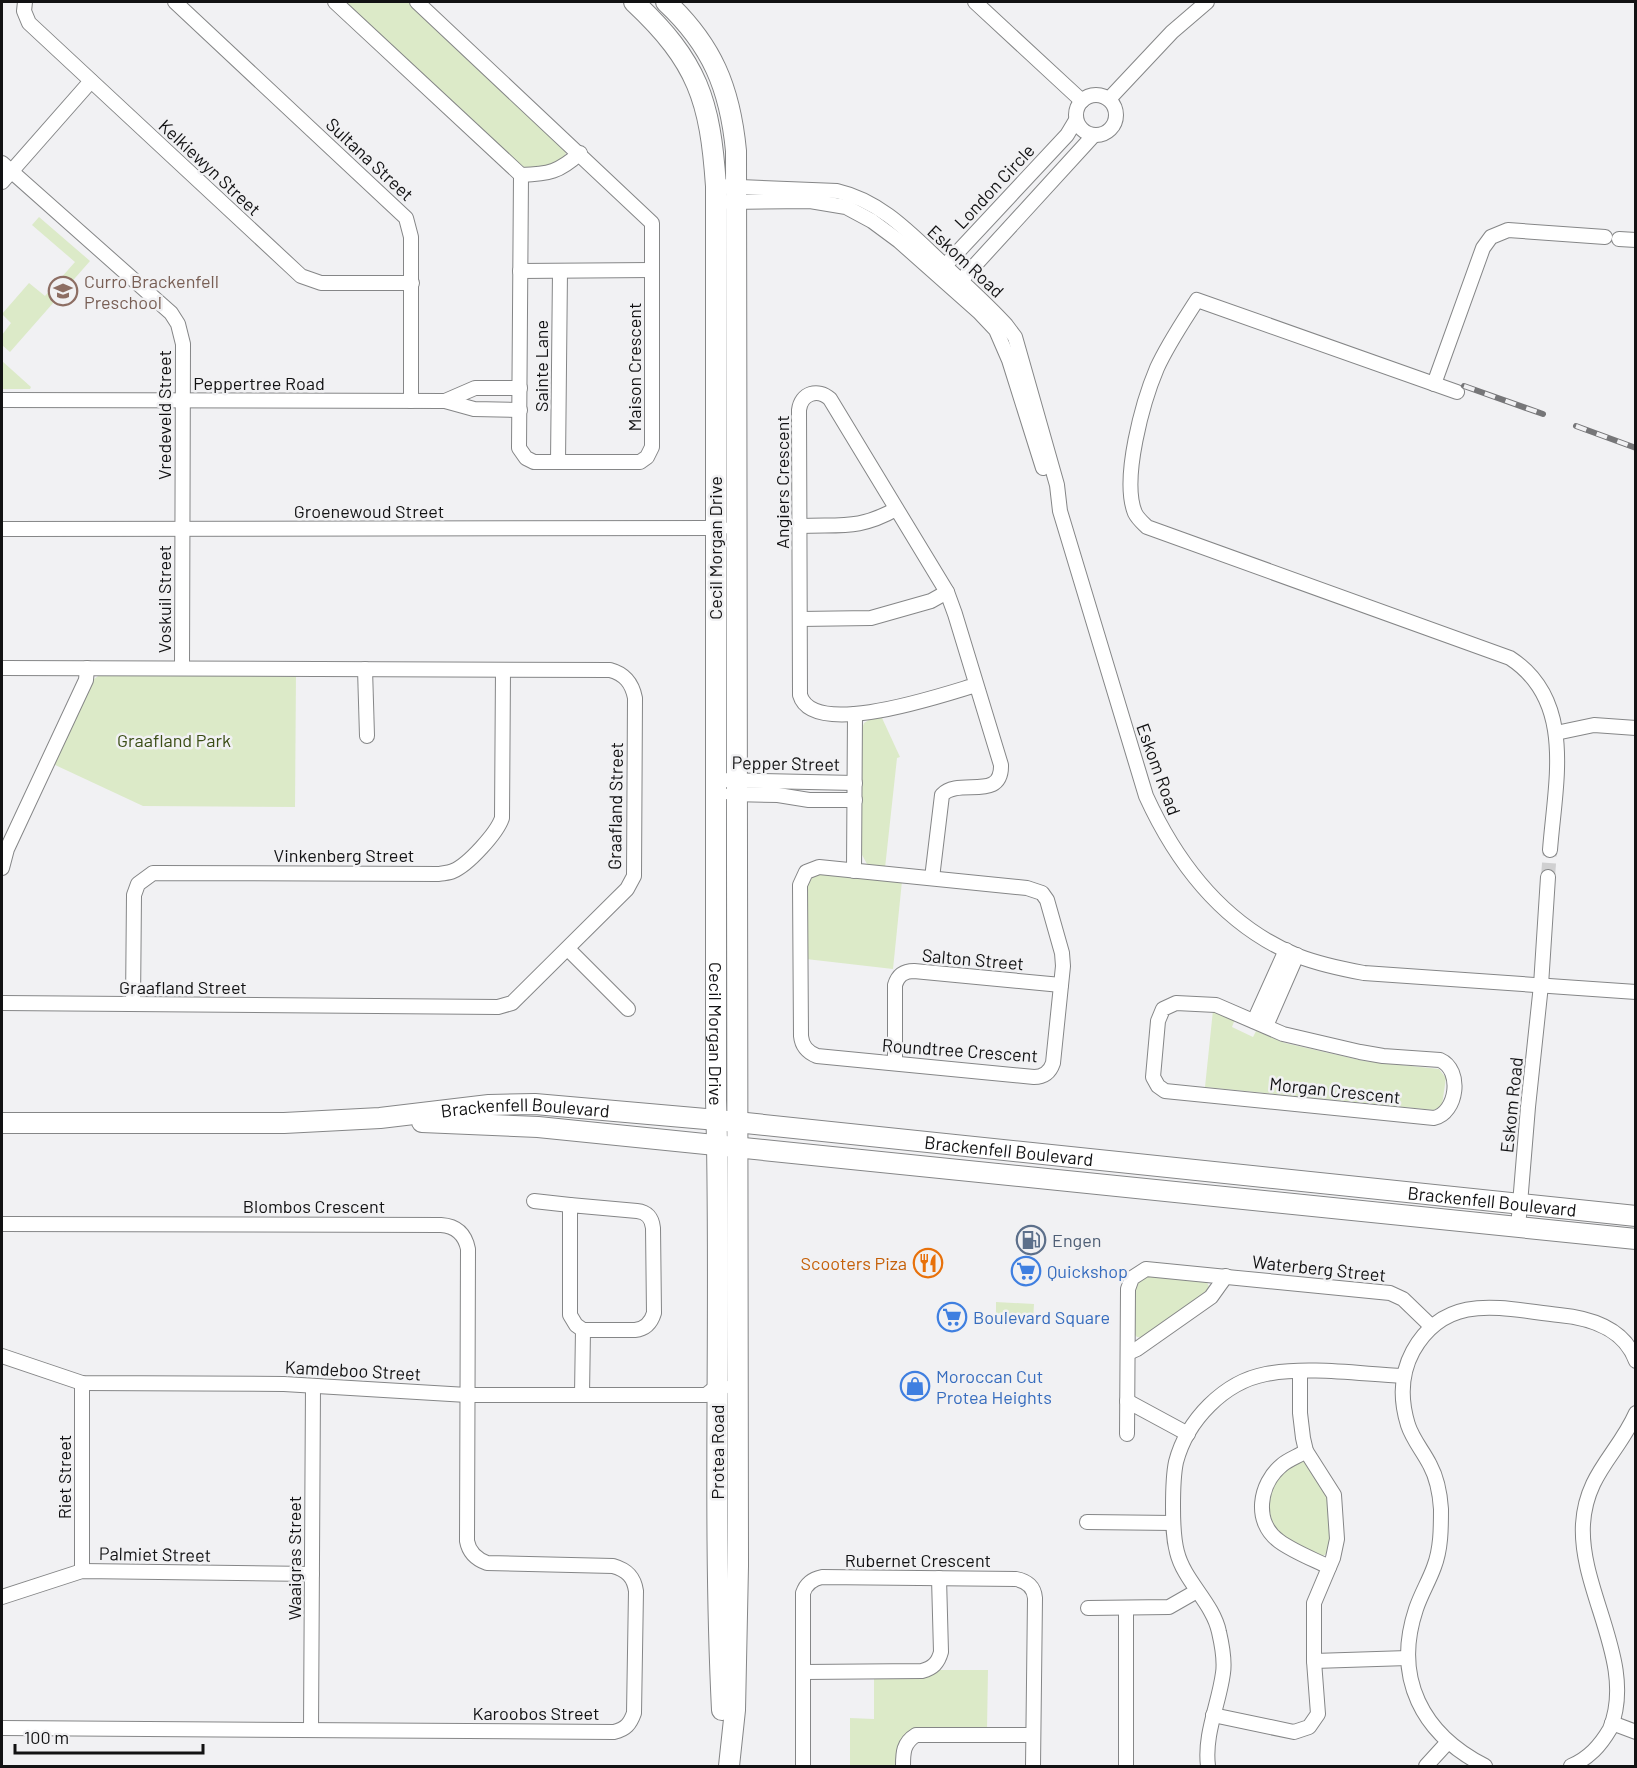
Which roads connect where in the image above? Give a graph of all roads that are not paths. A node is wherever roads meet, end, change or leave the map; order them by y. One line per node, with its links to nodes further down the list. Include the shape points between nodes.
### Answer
1 (25, 2): 9 (street, Kelkiewyn Street, via 29,23)
2 (175, 2): 25 (street, Sultana Street, via 402,213 410,230)
3 (335, 2): 16 (street)
4 (417, 2): 14 (street, Maison Crescent)
5 (634, 2): 18 (street, Cecil Morgan Drive, via 674,42 694,76 710,126)
6 (666, 2): 19 (street, Cecil Morgan Drive, via 701,42 723,84 734,127)
7 (975, 2): 11 (street)
8 (1207, 2): 10 (street, via 1172,32)
9 (91, 81): 15 (street); 25 (street, Kelkiewyn Street, via 301,276 321,283)
10 (1109, 99): 11 (street, via 1092,95); 13 (street, via 1117,112 1116,120 1104,135)
11 (1082, 101): 12 (street)
12 (1076, 120): 13 (street, via 1080,129); 22 (street, London Circle, via 1067,135)
13 (1093, 136): 26 (street)
14 (580, 153): 16 (street, via 558,171); 21 (street, Maison Crescent, via 652,223)
15 (6, 167): 17 (street); 32 (street, Vredeveld Street, via 171,313 183,344)
16 (521, 175): 23 (street, Maison Crescent)
17 (2, 182)
18 (716, 194): 19 (street, Eskom Road); 38 (street, Cecil Morgan Drive)
19 (737, 194): 22 (street, Eskom Road, via 826,190 852,194 883,210); 39 (street, Cecil Morgan Drive)
20 (1635, 240): 27 (street, via 1508,230 1491,237 1483,248)
21 (652, 270): 24 (street); 35 (street, Maison Crescent, via 650,452 636,463)
22 (940, 270): 26 (street, Eskom Road)
23 (520, 271): 24 (street); 28 (street, Maison Crescent)
24 (560, 271): 35 (street, Sainte Lane)
25 (412, 283): 31 (street, Sultana Street)
26 (957, 284): 66 (street, Eskom Road, via 1003,344 1060,511 1140,778 1157,820 1188,869 1219,906 1241,924)
27 (1434, 384): 29 (street); 52 (street, via 1197,300 1158,367 1145,405 1130,483 1135,512 1147,527 1510,658 1539,684)
28 (520, 388): 33 (street, via 475,388); 34 (street, Maison Crescent)
29 (1457, 392)
30 (2, 400): 32 (street, Peppertree Road)
31 (411, 400): 32 (street, Peppertree Road); 33 (street, Peppertree Road)
32 (182, 401): 41 (street, Vredeveld Street)
33 (445, 401): 34 (street, via 474,409)
34 (519, 410): 35 (street, Maison Crescent, via 522,453 534,462)
35 (558, 462)
36 (896, 509): 37 (street, via 852,526); 37 (street, Angiers Crescent, via 830,399 815,392 800,405); 42 (street, Angiers Crescent)
37 (800, 526): 43 (street, Angiers Crescent)
38 (715, 528): 39 (street, Groenewoud Street); 41 (street, Groenewoud Street); 56 (street, Cecil Morgan Drive)
39 (737, 528): 57 (street, Cecil Morgan Drive)
40 (2, 529): 41 (street, Groenewoud Street)
41 (182, 529): 46 (street, Voskuil Street)
42 (947, 592): 43 (street, via 931,601 871,618); 49 (street, Angiers Crescent)
43 (800, 619): 50 (street, Angiers Crescent, via 802,701 817,712)
44 (2, 668): 45 (street, Graafland Street)
45 (87, 668): 46 (street, Graafland Street); 61 (street, via 86,680 7,849)
46 (182, 668): 47 (street, Graafland Street)
47 (365, 669): 48 (street, Graafland Street); 53 (street)
48 (502, 670): 65 (street, Graafland Street, via 610,670 623,676 634,692 634,876 627,889); 71 (street, Vinkenberg Street, via 502,818 494,833 464,864 439,874 153,873 138,884 134,895)
49 (976, 685): 50 (street, Angiers Crescent, via 884,711); 64 (street, Angiers Crescent, via 1001,765 1000,774 990,785 952,788 942,795)
50 (855, 714): 55 (street, Pepper Street)
51 (1635, 728): 52 (street, via 1594,725)
52 (1556, 733): 60 (street)
53 (367, 736)
54 (794, 781): 55 (street, Pepper Street); 57 (street, Pepper Street); 58 (street)
55 (855, 783): 59 (street, Pepper Street)
56 (716, 787): 57 (street, Pepper Street); 76 (street, Cecil Morgan Drive)
57 (737, 787): 58 (street, Pepper Street); 78 (street, Cecil Morgan Drive)
58 (795, 799): 59 (street, Pepper Street)
59 (855, 800): 62 (street, Pepper Street)
60 (1550, 850)
61 (2, 868)
62 (854, 870): 64 (street, Roundtree Crescent); 74 (street, Roundtree Crescent, via 814,868 801,880 801,1042 817,1056)
63 (1548, 877): 68 (street)
64 (932, 878): 67 (street, Roundtree Crescent, via 1042,893 1062,953)
65 (568, 949): 71 (street, Graafland Street, via 517,999 498,1007); 72 (street)
66 (1291, 952): 68 (street, Eskom Road, via 1364,973); 73 (street)
67 (1061, 985): 74 (street, Roundtree Crescent, via 1053,1063 1044,1075); 74 (street, Salton Street, via 904,973 895,985)
68 (1542, 985): 69 (street, Eskom Road); 81 (street, Eskom Road)
69 (1635, 992)
70 (2, 1003): 71 (street, Graafland Street)
71 (133, 1004)
72 (628, 1009)
73 (1260, 1023): 73 (street, Morgan Crescent, via 1283,1034 1360,1052 1444,1062 1453,1073 1451,1106 1434,1118 1169,1092 1155,1082 1158,1022 1167,1006 1216,1005)
74 (894, 1063)
75 (380, 1118): 76 (street, Brackenfell Boulevard, via 489,1105 535,1104); 77 (street, Brackenfell Boulevard, via 284,1124); 79 (street, Brackenfell Boulevard, via 538,1127)
76 (717, 1120): 78 (street, Brackenfell Boulevard); 79 (street, Cecil Morgan Drive)
77 (2, 1123)
78 (737, 1123): 79 (street, Cecil Morgan Drive); 81 (street, Brackenfell Boulevard)
79 (728, 1146): 85 (street, Brackenfell Boulevard); 99 (street, Protea Road); 100 (street, Protea Road)
80 (534, 1201): 82 (street)
81 (1520, 1204): 83 (street, Brackenfell Boulevard); 85 (street, Eskom Road)
82 (570, 1205): 89 (street, via 570,1315); 89 (street, via 642,1212 653,1224 654,1313 650,1322 639,1330)
83 (1635, 1216)
84 (2, 1224): 98 (street, Blombos Crescent, via 454,1228 464,1236 468,1249)
85 (1518, 1228): 86 (street, Brackenfell Boulevard)
86 (1635, 1239)
87 (1226, 1276): 88 (street, Waterberg Street, via 1395,1294); 91 (street, Waterberg Street, via 1211,1297); 91 (street, Waterberg Street, via 1151,1269 1137,1274 1128,1289)
88 (1431, 1326): 90 (street, via 1453,1313 1475,1308 1567,1316 1612,1330); 94 (street, via 1407,1362)
89 (583, 1330): 97 (street)
90 (1634, 1352)
91 (1128, 1353): 101 (street, Waterberg Street)
92 (2, 1356): 95 (street, Kamdeboo Street)
93 (1300, 1372): 94 (street); 104 (street, via 1266,1374 1234,1386 1209,1406); 105 (street, via 1300,1413)
94 (1403, 1376): 116 (street, via 1408,1423 1434,1475 1441,1507 1438,1553 1416,1609)
95 (82, 1383): 96 (street, Kamdeboo Street); 109 (street, Riet Street)
96 (313, 1386): 98 (street, Kamdeboo Street); 110 (street, Waaigras Street)
97 (582, 1394): 98 (street, Kamdeboo Street); 99 (street, Kamdeboo Street)
98 (468, 1395): 122 (street, Karoobos Street, via 469,1549 487,1563 613,1566 628,1573 636,1591 632,1719 614,1732)
99 (713, 1395): 100 (street, Kamdeboo Street); 126 (street, Protea Road, via 722,1697)
100 (738, 1395): 126 (street, Protea Road, via 736,1674)
101 (1127, 1401): 103 (street, Waterberg Street); 104 (street)
102 (1635, 1414): 120 (street, via 1595,1476 1583,1525 1588,1569 1618,1668 1619,1697)
103 (1127, 1434)
104 (1188, 1434): 107 (street, via 1174,1471)
105 (1306, 1451): 108 (street, via 1334,1494 1337,1545); 108 (street, via 1283,1464 1266,1488 1263,1518 1280,1541)
106 (1087, 1522): 107 (street)
107 (1173, 1522): 112 (street, via 1178,1556)
108 (1329, 1567): 117 (street, via 1314,1603)
109 (82, 1571): 110 (street, Palmiet Street); 113 (street, Palmiet Street)
110 (312, 1574): 122 (street, Waaigras Street)
111 (939, 1578): 118 (street, via 940,1652 932,1667 922,1671); 118 (street, Rubernet Crescent, via 812,1580 803,1593); 124 (street, Rubernet Crescent, via 1016,1579 1027,1582 1033,1590)
112 (1197, 1591): 115 (street, via 1169,1607); 119 (street, via 1217,1626 1224,1662)
113 (2, 1597)
114 (1088, 1608): 115 (street)
115 (1126, 1608): 130 (street)
116 (1408, 1658): 117 (street); 125 (street, via 1416,1701)
117 (1314, 1661): 119 (street, via 1319,1710 1305,1730 1289,1732)
118 (804, 1672): 127 (street, Rubernet Crescent)
119 (1213, 1716): 131 (street, via 1207,1746)
120 (1612, 1724): 123 (street); 134 (street, via 1591,1754)
121 (2, 1728): 122 (street, Karoobos Street)
122 (310, 1730)
123 (1635, 1732)
124 (1033, 1735): 128 (street, via 916,1735 903,1749); 129 (street, Rubernet Crescent)
125 (1447, 1743): 132 (street); 133 (street)
126 (729, 1763)
127 (803, 1767)
128 (903, 1767)
129 (1034, 1767)
130 (1126, 1767)
131 (1209, 1767)
132 (1426, 1767)
133 (1485, 1767)
134 (1571, 1767)

